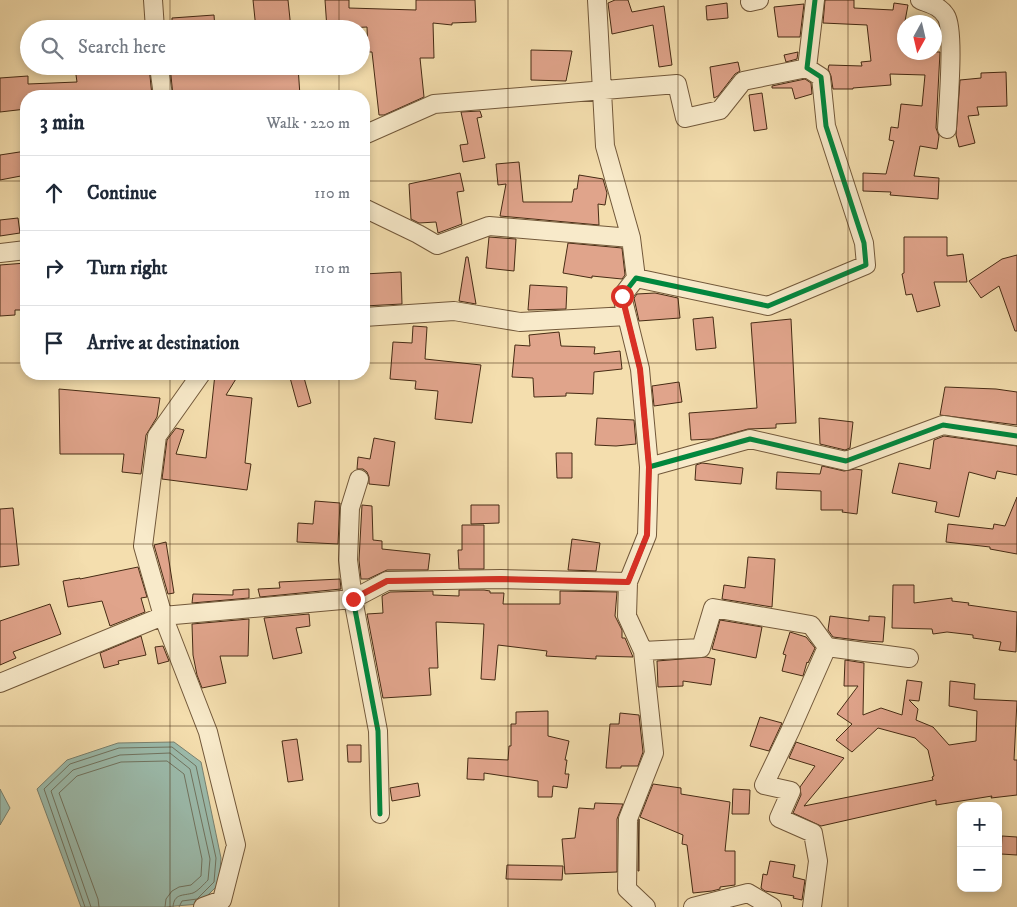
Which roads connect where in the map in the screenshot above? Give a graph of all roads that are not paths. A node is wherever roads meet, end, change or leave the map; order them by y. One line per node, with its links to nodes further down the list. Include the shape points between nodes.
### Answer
1 (154, 0): 5 (street)
2 (597, 0): 9 (street)
3 (815, 0): 6 (street)
4 (920, 0): 10 (street, via 940,8 948,18 951,40)
5 (155, 20)
6 (807, 68): 9 (street, via 742,81 720,110 685,118 677,84); 16 (street, via 821,77 826,126 864,243 866,265 768,306)
7 (160, 75): 8 (street)
8 (162, 90)
9 (602, 90): 11 (street, via 434,104); 13 (street, via 604,146)
10 (947, 129)
11 (370, 132)
12 (370, 211): 13 (street, via 437,245 489,226)
13 (631, 238): 16 (street)
14 (20, 250): 15 (street)
15 (0, 252)
16 (636, 278): 18 (street, via 622,296)
17 (370, 316): 18 (street, via 454,311 520,322)
18 (627, 316): 21 (street, via 640,369)
19 (197, 380): 25 (street, via 157,436 143,546)
20 (1017, 436): 21 (street, via 943,425 846,461 750,439)
21 (649, 467): 23 (street, via 647,535)
22 (360, 479): 24 (street, via 350,508 348,560)
23 (628, 582): 24 (street, via 387,581); 27 (street, via 626,616)
24 (353, 599): 25 (street); 30 (street, via 378,731)
25 (163, 616): 29 (street); 31 (street, via 208,732 236,845 222,900)
26 (827, 647): 27 (street, via 811,625 713,608 701,648); 28 (street); 35 (street, via 764,784 791,791 779,818 812,833 818,861)
27 (643, 650): 32 (street, via 654,753 628,819 627,889)
28 (909, 658)
29 (0, 683)
30 (380, 814)
31 (203, 907)
32 (646, 907)
33 (693, 907): 34 (street, via 748,893)
34 (772, 907)
35 (812, 907)

